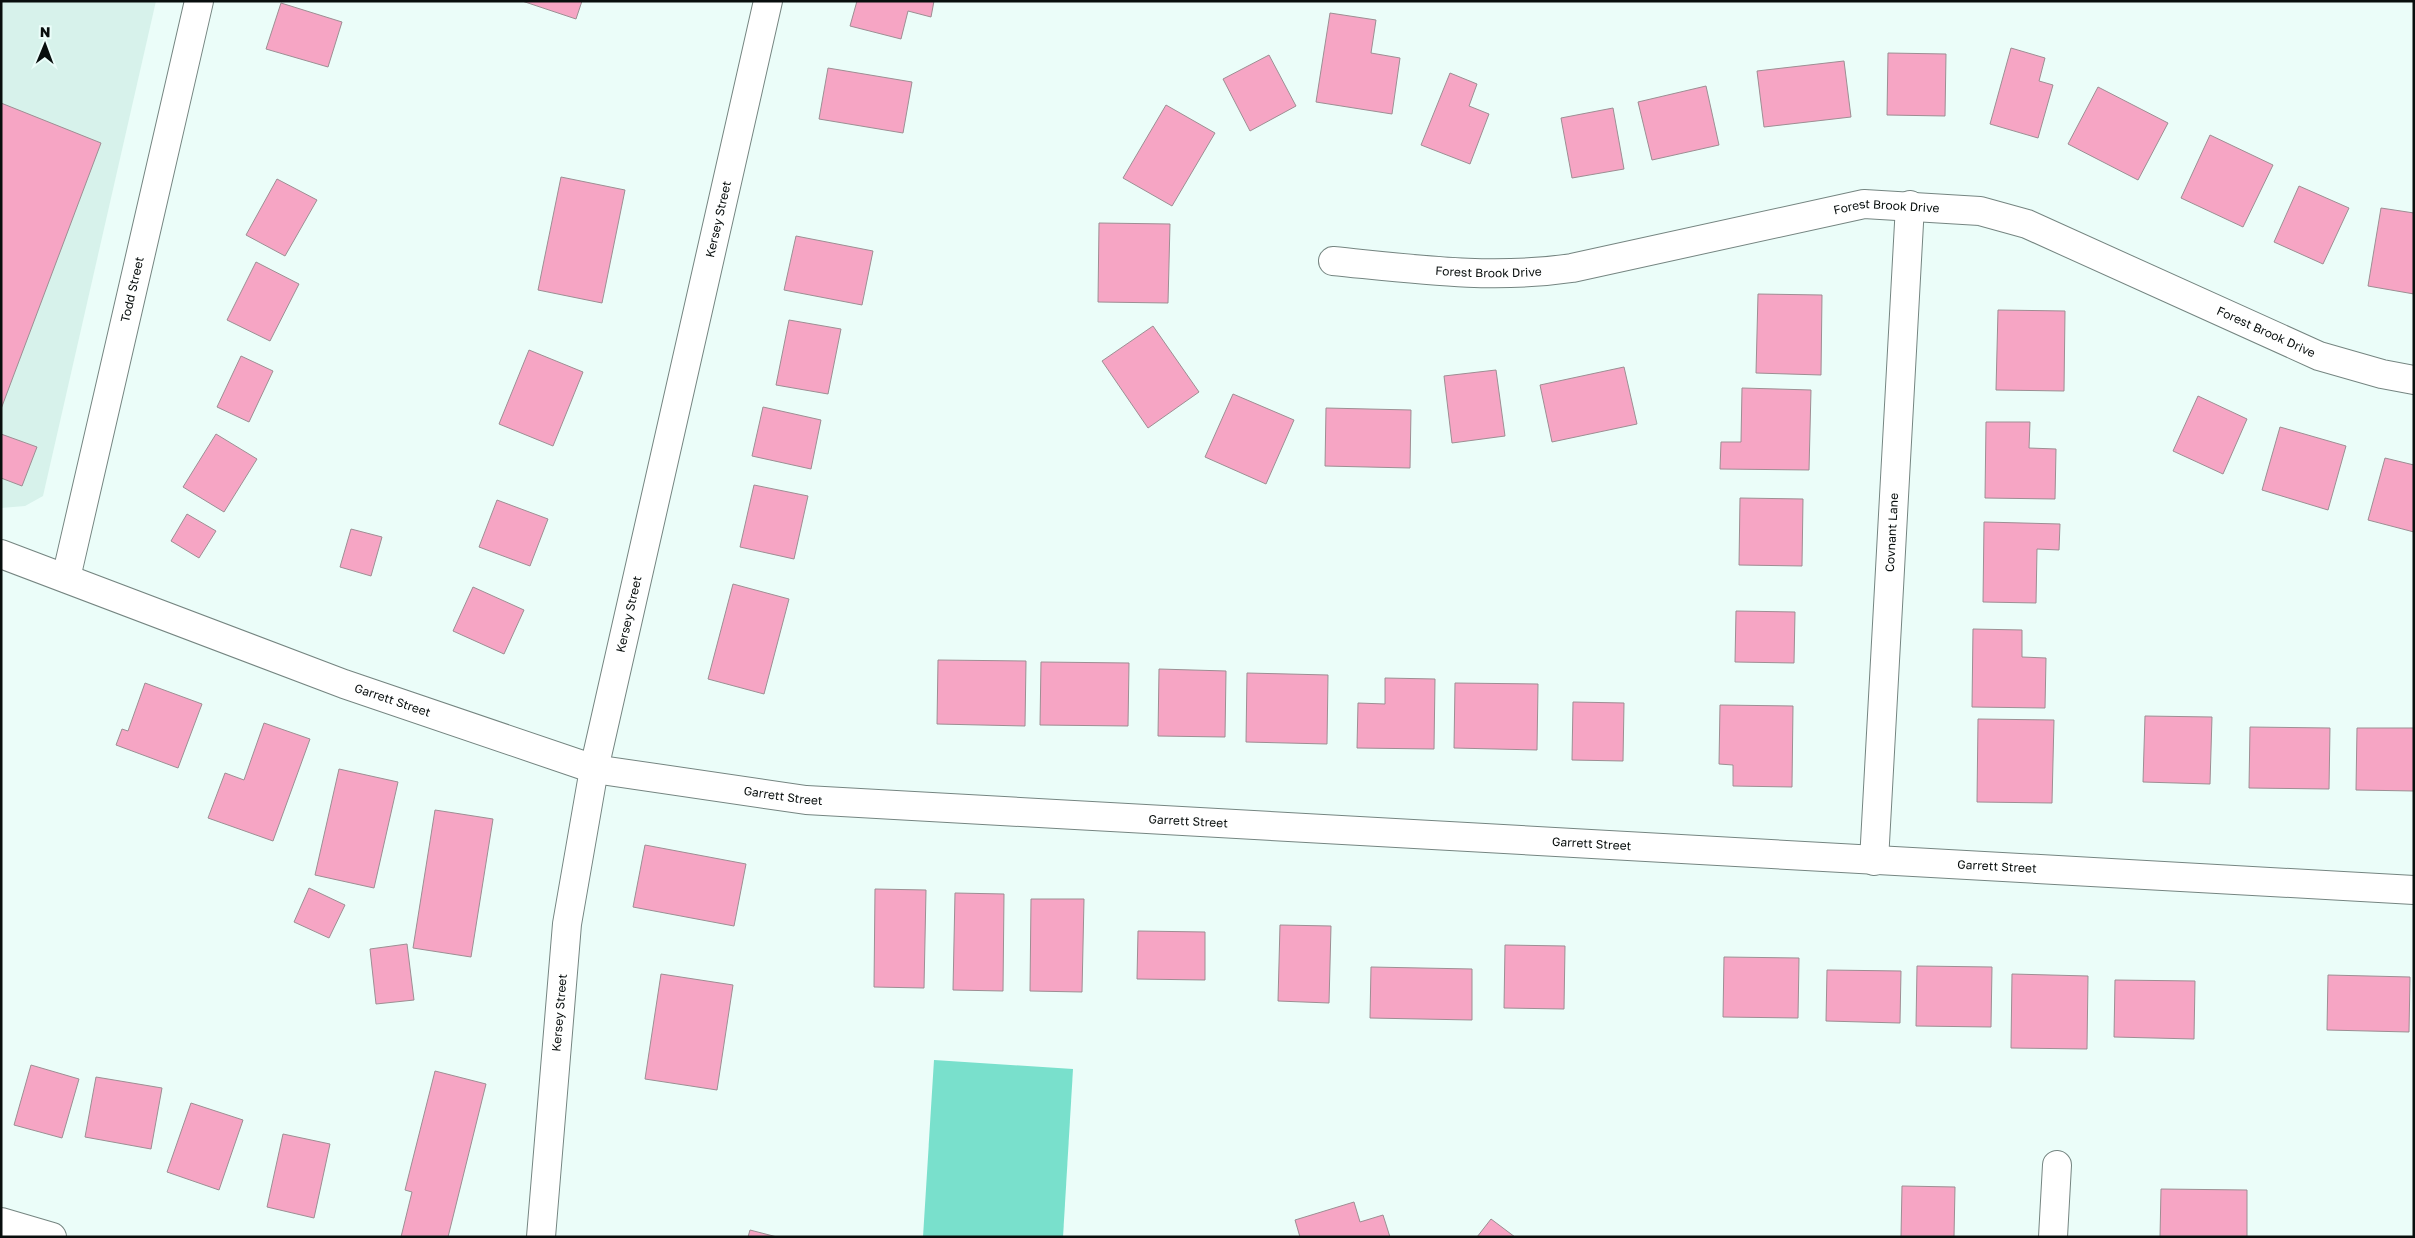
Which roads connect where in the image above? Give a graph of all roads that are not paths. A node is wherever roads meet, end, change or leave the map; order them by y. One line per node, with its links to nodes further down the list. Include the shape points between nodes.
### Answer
1 (200, 1): 7 (street, Todd Street)
2 (768, 1): 8 (street, Kersey Street)
3 (1910, 205): 4 (street, Forest Brook Drive, via 1864,204 1534,274 1475,275); 5 (street, Forest Brook Drive, via 1980,211 2027,224 2319,356); 9 (street, Covnant Lane)
4 (1333, 261)
5 (2414, 380)
6 (1, 554): 7 (street, Garrett Street)
7 (66, 578): 8 (street, Garrett Street, via 344,684)
8 (594, 769): 9 (street, Garrett Street, via 806,800); 14 (street, Kersey Street, via 567,924)
9 (1874, 861): 10 (street, Garrett Street)
10 (2414, 890)
11 (2057, 1166): 15 (street)
12 (1, 1222): 13 (street)
13 (52, 1237)
14 (541, 1237)
15 (2053, 1237)

